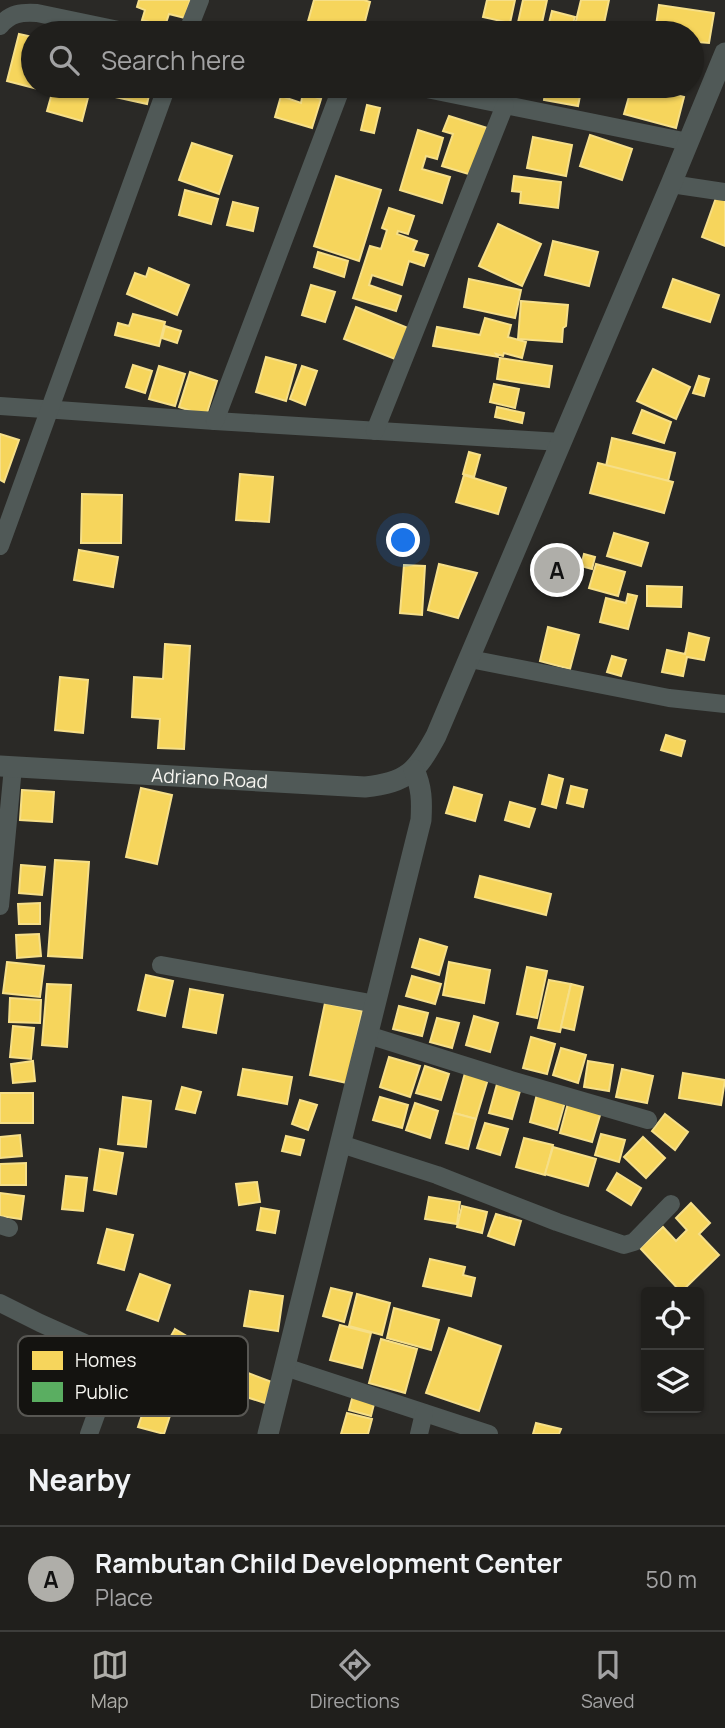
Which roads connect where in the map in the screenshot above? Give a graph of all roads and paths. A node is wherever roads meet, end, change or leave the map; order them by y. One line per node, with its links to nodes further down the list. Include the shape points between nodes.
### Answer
1 (200, 0): 3 (street)
2 (76, 21): 4 (street, via 27,12 6,18)
3 (192, 21)
4 (0, 26)
5 (725, 53): 10 (street)
6 (163, 98): 14 (street)
7 (337, 98): 15 (street)
8 (471, 98): 9 (street)
9 (505, 105): 10 (street); 16 (street)
10 (688, 142): 11 (street)
11 (671, 184): 12 (street); 17 (street)
12 (725, 192)
13 (0, 406): 14 (street)
14 (49, 410): 15 (street); 18 (street)
15 (215, 421): 16 (street)
16 (375, 431): 17 (street)
17 (561, 442): 19 (street)
18 (0, 546)
19 (470, 659): 20 (street, via 669,698); 22 (street, via 436,737)
20 (725, 704)
21 (6, 767): 22 (street, Adriano Road, via 365,787 399,780); 23 (street)
22 (414, 770): 26 (street, via 423,801 421,820)
23 (1, 877): 24 (street)
24 (0, 906)
25 (161, 965): 26 (street)
26 (376, 1004): 27 (street)
27 (368, 1035): 28 (street); 29 (street)
28 (648, 1120)
29 (341, 1144): 30 (street, via 624,1245 634,1242); 33 (street)
30 (671, 1204)
31 (0, 1303): 32 (street)
32 (71, 1336)
33 (285, 1367): 34 (street); 37 (street)
34 (424, 1413): 38 (street); 39 (street)
35 (98, 1416): 36 (street)
36 (93, 1433)
37 (268, 1434)
38 (419, 1434)
39 (488, 1434)

